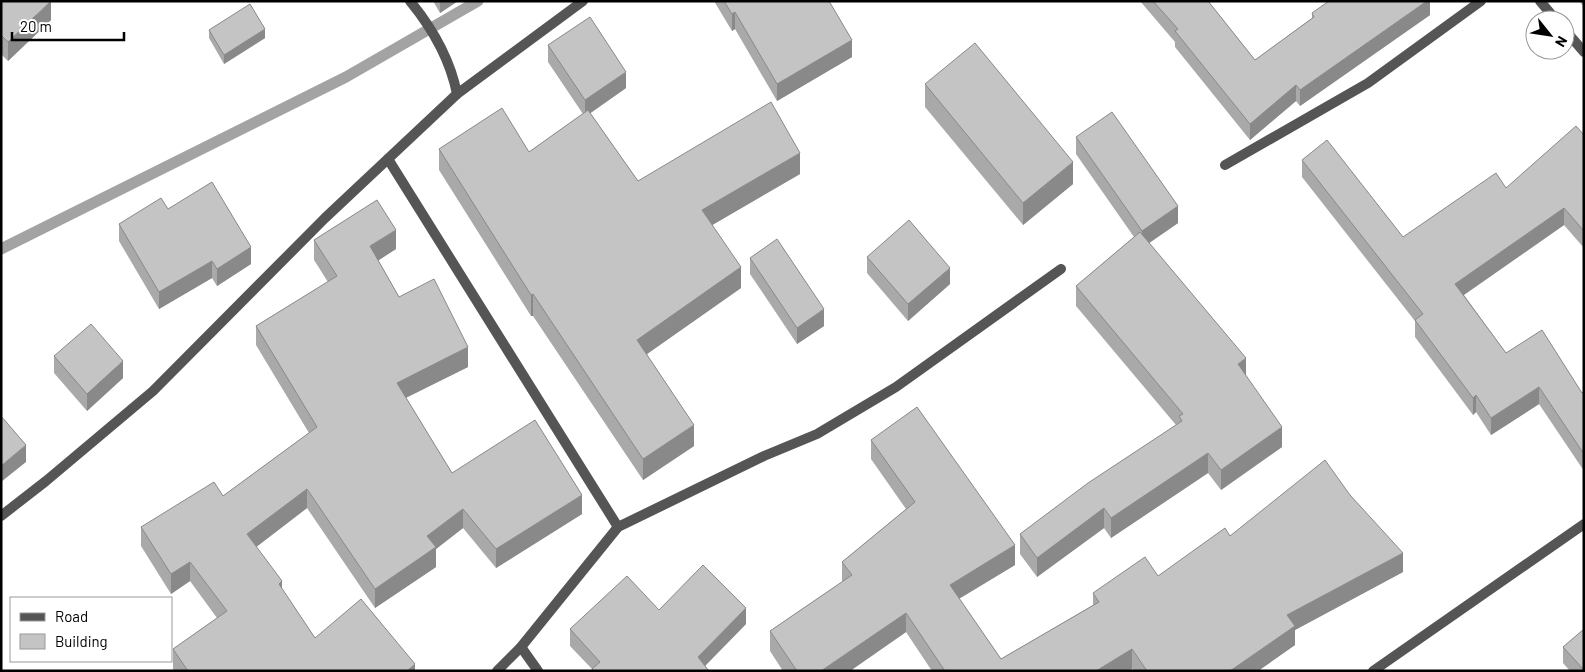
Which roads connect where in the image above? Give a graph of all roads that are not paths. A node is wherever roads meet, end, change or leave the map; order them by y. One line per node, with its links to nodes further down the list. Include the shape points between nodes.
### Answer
1 (410, 1): 6 (street, via 430,26 452,69)
2 (583, 1): 6 (street)
3 (1481, 1): 8 (street, via 1368,83)
4 (1575, 42): 5 (street)
5 (1584, 52)
6 (457, 94): 7 (street)
7 (388, 158): 10 (street, via 154,391); 12 (street)
8 (1225, 165)
9 (1061, 269): 12 (street, via 896,387 817,434 764,456)
10 (1, 516)
11 (1584, 524): 16 (street)
12 (618, 527): 13 (street)
13 (520, 647): 14 (street); 15 (street)
14 (497, 671)
15 (538, 671)
16 (1374, 671)

